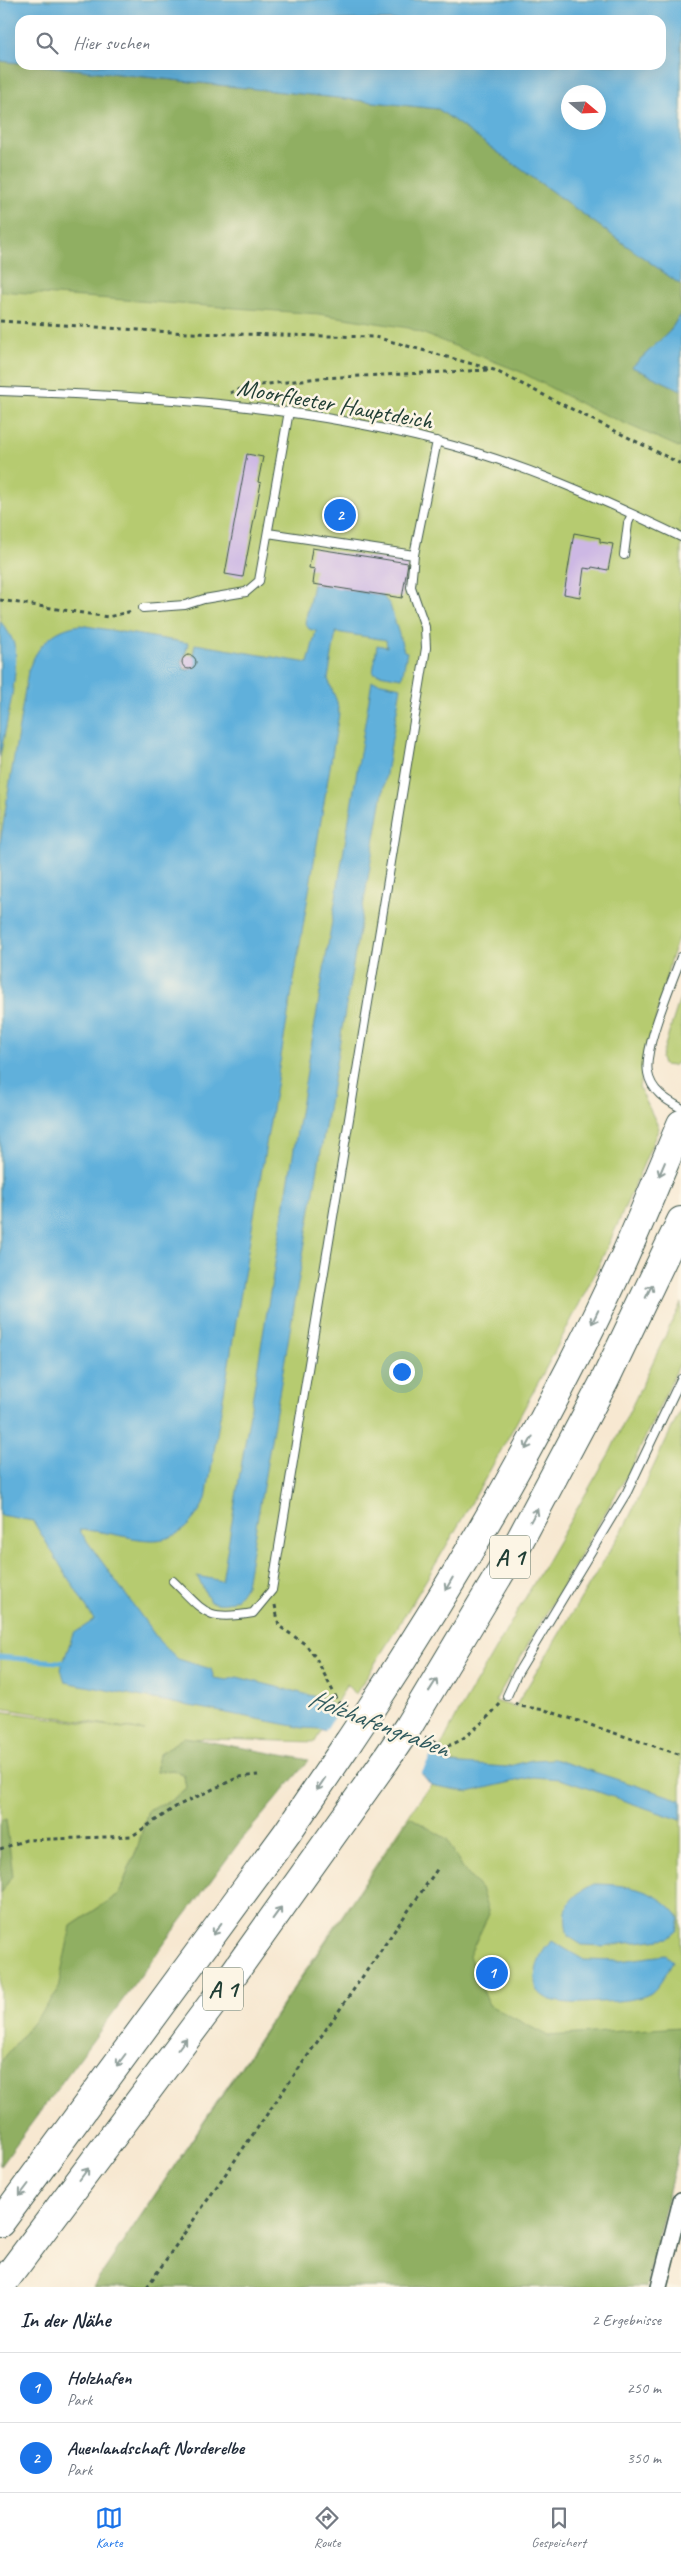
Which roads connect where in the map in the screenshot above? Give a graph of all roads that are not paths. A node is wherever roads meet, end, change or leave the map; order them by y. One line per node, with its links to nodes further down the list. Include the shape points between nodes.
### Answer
1 (0, 391): 2 (lane, Moorfleeter Hauptdeich, via 219,404)
2 (289, 412): 3 (lane, Moorfleeter Hauptdeich, via 384,428); 5 (lane)
3 (437, 441): 4 (lane, Moorfleeter Hauptdeich, via 546,479); 7 (lane)
4 (632, 514): 6 (lane, Moorfleeter Hauptdeich); 8 (lane)
5 (268, 533): 7 (lane); 9 (lane, via 260,581 246,592 204,599 185,606)
6 (681, 537)
7 (414, 555): 15 (lane, via 410,587 425,628 426,648 272,1590 254,1613 228,1617 206,1613)
8 (624, 555)
9 (143, 608)
10 (681, 957): 11 (lane, via 652,1040 647,1072 652,1085 665,1100)
11 (681, 1108)
12 (681, 1124): 19 (highway, A 1, one-way to 19, bridge, via 623,1260 569,1369 428,1619 287,1833)
13 (681, 1221): 18 (highway, A 1, one-way to 13, bridge, via 212,2004 408,1726 520,1540 604,1382)
14 (681, 1379): 16 (lane, via 627,1492 517,1674)
15 (173, 1581)
16 (507, 1696)
17 (681, 2200): 22 (street)
18 (55, 2213): 20 (highway, A 1); 21 (highway)
19 (0, 2223)
20 (0, 2287)
21 (22, 2287)
22 (659, 2287)

